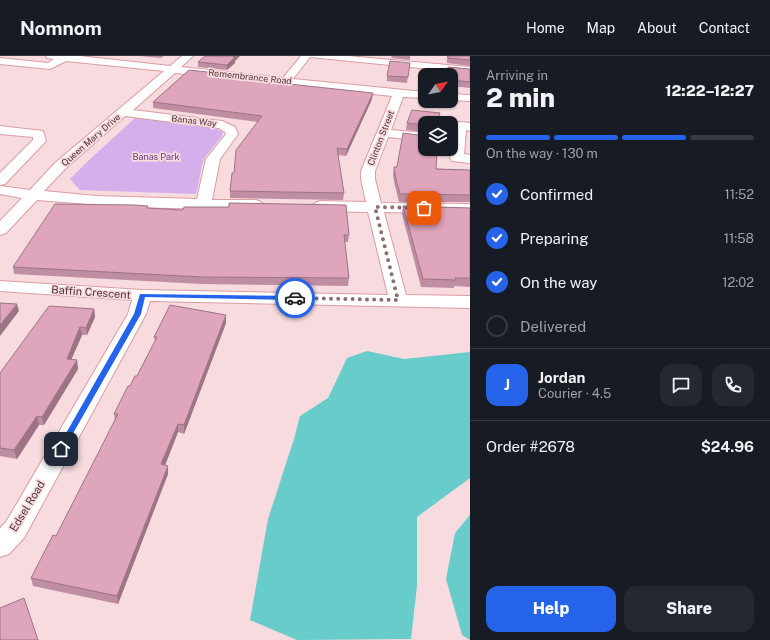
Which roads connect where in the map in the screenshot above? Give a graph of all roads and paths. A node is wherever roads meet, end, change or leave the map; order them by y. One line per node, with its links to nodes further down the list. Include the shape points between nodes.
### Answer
1 (50, 56): 5 (street, Remembrance Road)
2 (188, 56): 8 (street, Queen Mary Drive)
3 (306, 56): 10 (street)
4 (314, 56): 7 (street)
5 (66, 57): 6 (street, via 50,66); 8 (street, Remembrance Road)
6 (0, 61)
7 (431, 61): 9 (street)
8 (172, 69): 10 (street, Remembrance Road); 15 (street, Queen Mary Drive)
9 (470, 70)
10 (286, 81): 11 (street, Remembrance Road)
11 (399, 93): 12 (street, Remembrance Road); 18 (street, Clinton Street)
12 (418, 94)
13 (458, 97): 14 (street)
14 (470, 98)
15 (122, 112): 24 (street, Queen Mary Drive, via 60,166); 25 (street, Banas Way, via 222,125 231,130 232,134 213,159)
16 (470, 127): 20 (street, via 460,126)
17 (0, 130): 22 (street, via 39,134 40,142)
18 (383, 133): 19 (street); 28 (street, Clinton Street, via 368,170)
19 (418, 136)
20 (460, 140): 21 (street, via 457,158)
21 (470, 159)
22 (0, 181)
23 (0, 190): 24 (street)
24 (33, 195): 25 (street); 30 (street, Queen Mary Drive)
25 (204, 204): 26 (street)
26 (267, 205)
27 (306, 206): 28 (street)
28 (375, 207): 29 (street); 33 (street, Clinton Street)
29 (470, 209)
30 (0, 230)
31 (0, 286): 32 (street, Baffin Crescent)
32 (142, 295): 33 (street, Baffin Crescent); 35 (street, Edsel Road, via 138,314 15,530)
33 (398, 300): 34 (street, Baffin Crescent)
34 (470, 302)
35 (0, 546)

